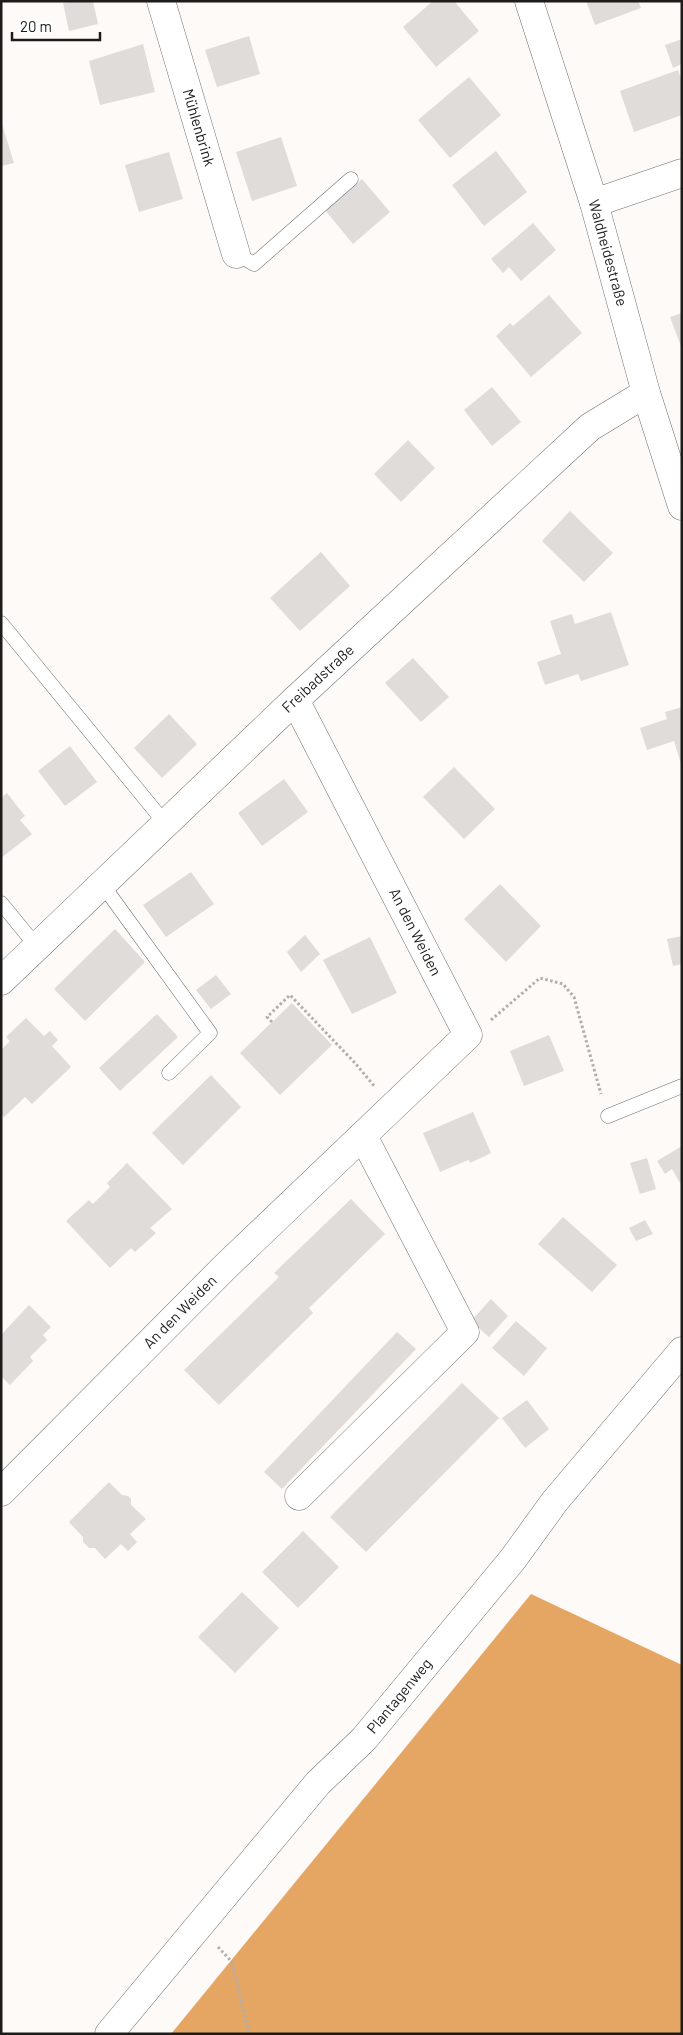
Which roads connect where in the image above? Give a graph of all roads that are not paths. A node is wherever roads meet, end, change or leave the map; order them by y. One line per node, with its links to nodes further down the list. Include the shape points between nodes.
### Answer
1 (161, 1): 6 (street, Mühlenbrink)
2 (529, 1): 5 (street, Waldheidestraße)
3 (682, 173): 5 (street)
4 (351, 179): 6 (lane, via 254,264)
5 (594, 203): 7 (street, Waldheidestraße)
6 (236, 254)
7 (646, 393): 8 (street, Waldheidestraße); 10 (street, Freibadstraße, via 590,427)
8 (682, 506)
9 (1, 623): 11 (lane)
10 (295, 700): 11 (street, Freibadstraße); 19 (street, An den Weiden, via 468,1035)
11 (165, 823): 12 (street, Freibadstraße)
12 (102, 884): 14 (street, Freibadstraße); 16 (lane, via 210,1033)
13 (1, 903): 14 (lane)
14 (37, 947): 15 (street, Freibadstraße)
15 (1, 981)
16 (169, 1073)
17 (682, 1086): 18 (lane)
18 (608, 1116)
19 (362, 1136): 21 (street, An den Weiden, via 225,1266); 22 (street, via 464,1332)
20 (682, 1351): 23 (street, Plantagenweg, via 555,1501 513,1559 364,1739 318,1783)
21 (1, 1492)
22 (298, 1496)
23 (109, 2034)

